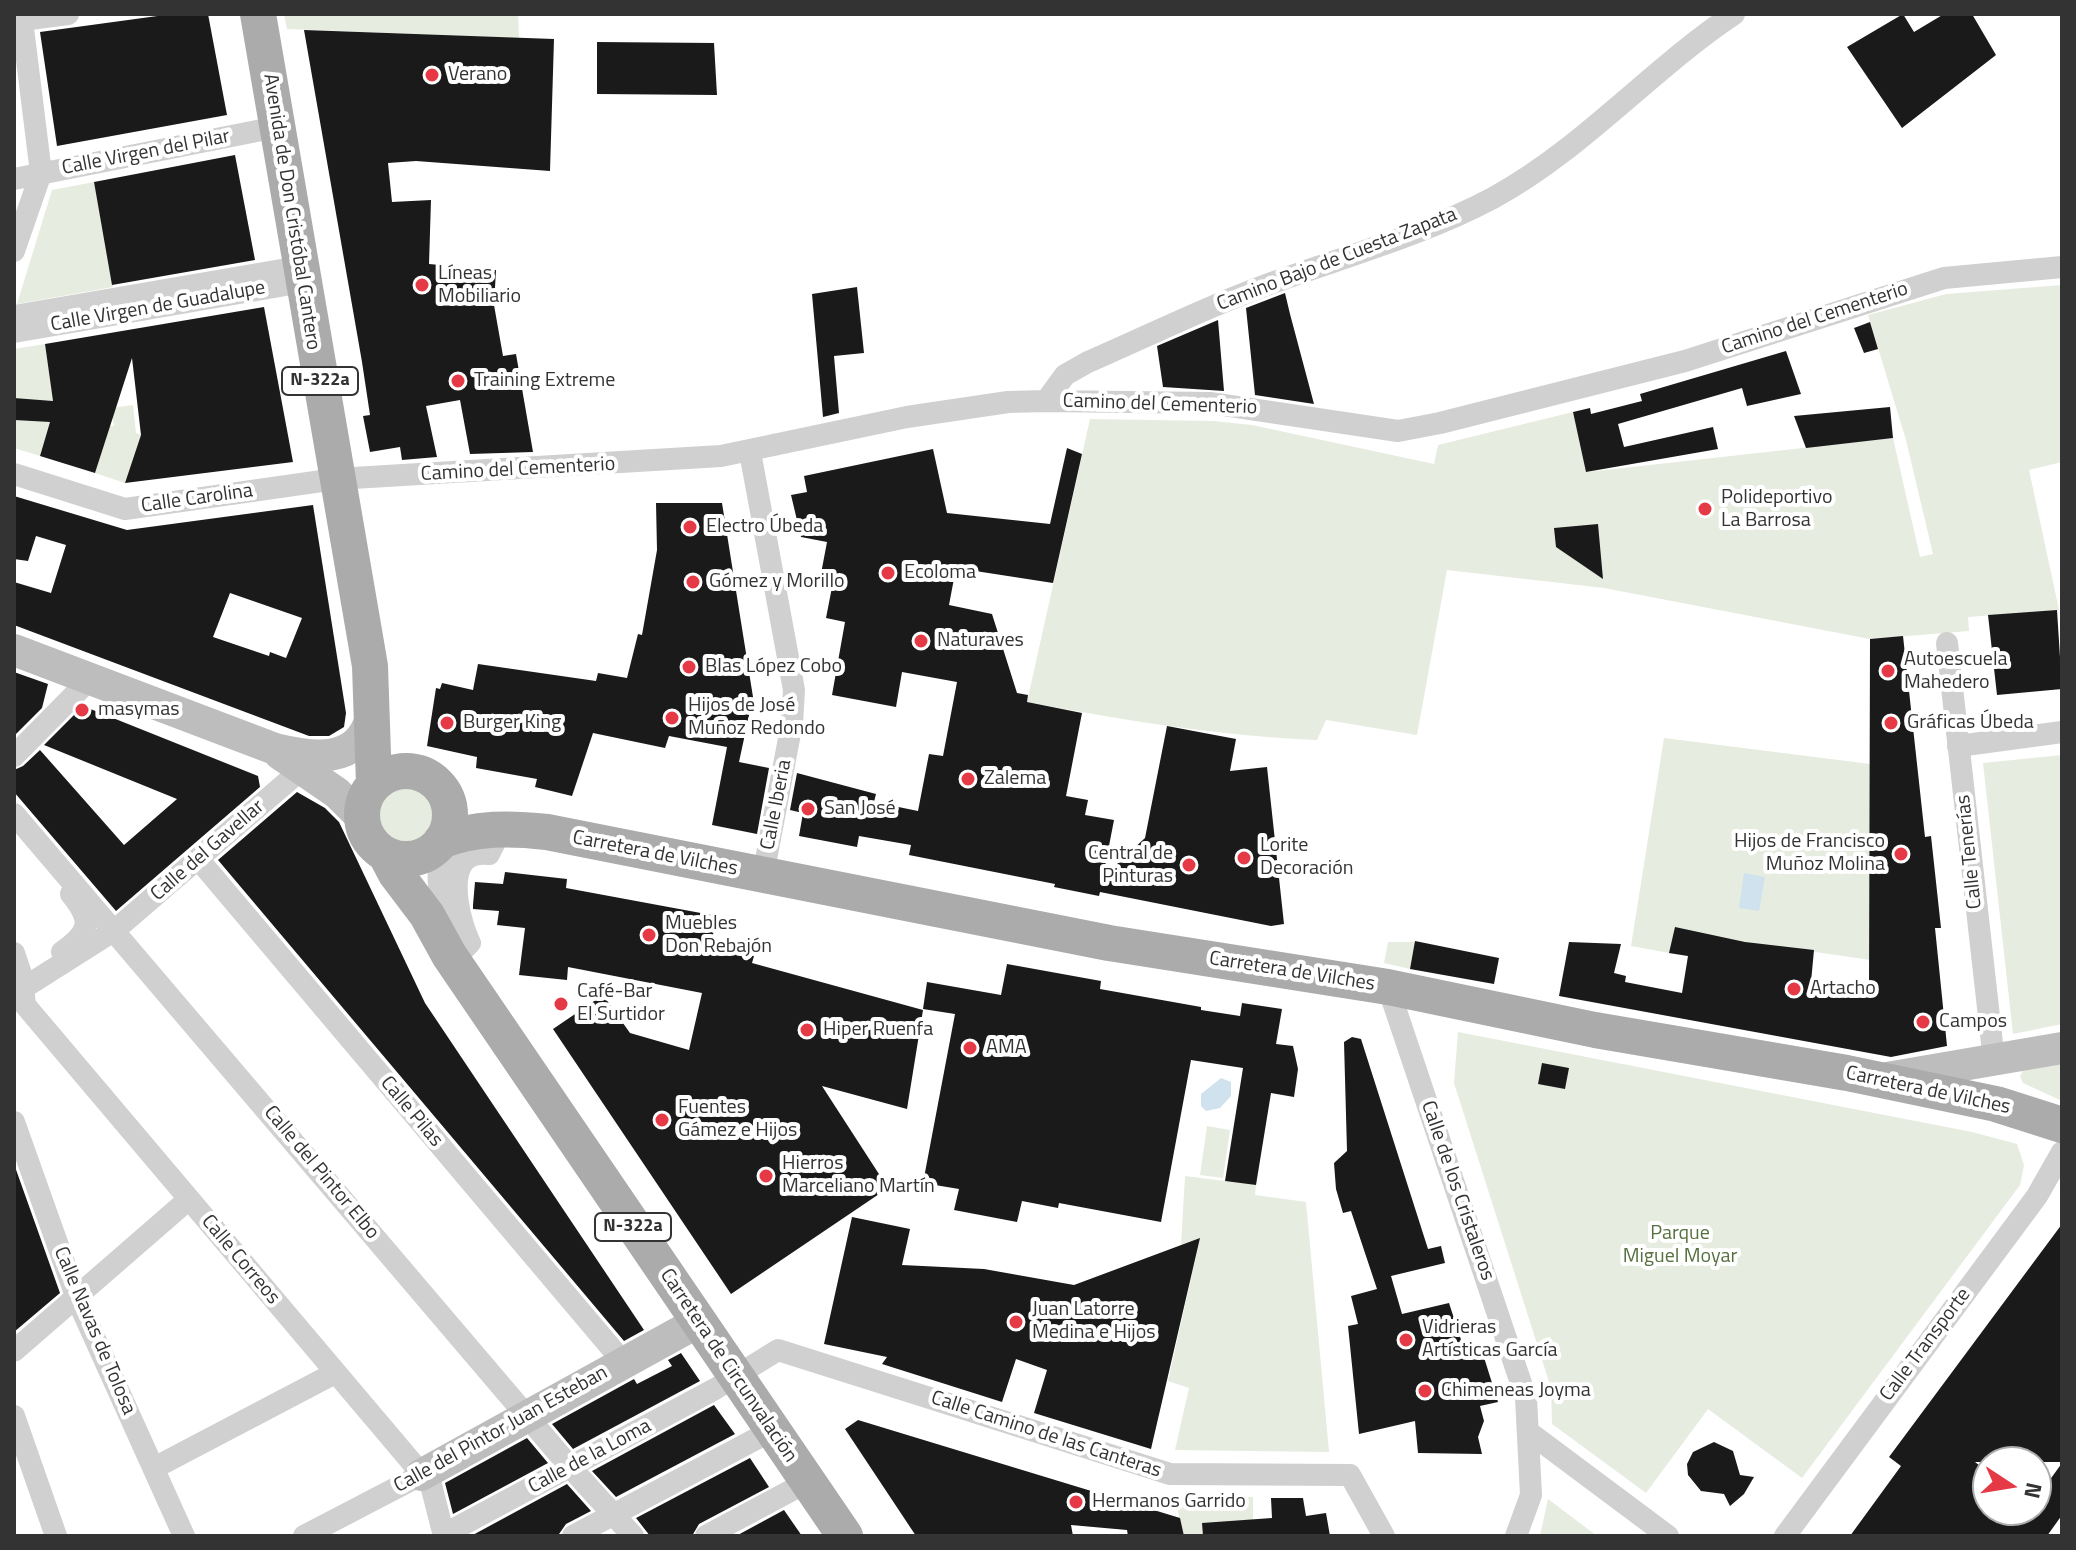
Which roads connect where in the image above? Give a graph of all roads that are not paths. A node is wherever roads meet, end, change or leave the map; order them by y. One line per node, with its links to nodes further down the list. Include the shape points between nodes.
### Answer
1 (68, 14): 5 (street, via 22,20)
2 (258, 14): 4 (main road, Avenida de Don Cristóbal Cantero / N-322a)
3 (1734, 14): 12 (street, Camino Bajo de Cuesta Zapata, via 1567,149 1492,198 1088,362 1065,375)
4 (277, 127): 5 (street, Calle Virgen del Pilar); 9 (main road, Avenida de Don Cristóbal Cantero / N-322a)
5 (41, 173): 6 (street, Calle Virgen del Pilar); 7 (street)
6 (14, 179)
7 (14, 251)
8 (2062, 267): 12 (street, Camino del Cementerio, via 1944,278 1685,361 1398,431 1224,404)
9 (302, 274): 10 (street, Calle Virgen de Guadalupe); 11 (street, Calle Virgen de Guadalupe); 15 (main road, Avenida de Don Cristóbal Cantero / N-322a)
10 (14, 316)
11 (14, 332)
12 (1046, 401): 13 (street, Camino del Cementerio, via 907,417)
13 (750, 452): 15 (street, Camino del Cementerio); 32 (street, Calle Iberia, via 794,690)
14 (14, 474): 15 (street, Calle Carolina, via 125,509)
15 (336, 479): 19 (main road, Avenida de Don Cristóbal Cantero / N-322a)
16 (1947, 643): 21 (street, Calle Tenerías)
17 (14, 650): 18 (street)
18 (90, 679): 22 (street); 23 (street)
19 (372, 706): 23 (street, via 367,732 353,748); 24 (main road, Avenida de Don Cristóbal Cantero / N-322a, via 383,715 392,752)
20 (2062, 732): 21 (street)
21 (1958, 746): 41 (street, Calle Tenerías)
22 (14, 756)
23 (306, 764): 24 (street, via 337,793); 31 (street, Calle del Gavellar)
24 (377, 790): 25 (main road, via 421,772 435,780); 30 (main road, N-322a, via 368,838)
25 (448, 801): 28 (main road, Carretera de Vilches); 29 (main road, via 450,821)
26 (14, 814): 34 (street, Calle del Pintor Elbo)
27 (14, 825): 35 (street, via 83,909 86,925 81,939 41,966 23,960)
28 (519, 829): 29 (main road, Carretera de Vilches, via 462,833); 32 (main road, Carretera de Vilches)
29 (437, 846): 30 (main road, via 414,859); 33 (main road)
30 (386, 855): 33 (main road, Carretera de Circunvalación / N-322a)
31 (199, 860): 34 (street, Calle del Gavellar); 50 (street, Calle Pilas)
32 (763, 875): 38 (main road, Carretera de Vilches, via 1109,943)
33 (427, 915): 48 (main road, Carretera de Circunvalación / N-322a)
34 (115, 930): 39 (street, Calle del Gavellar); 54 (street, Calle del Pintor Elbo)
35 (14, 933)
36 (470, 943): 36 (street, via 461,927 456,884 470,855 489,854 494,844 459,844 441,865 442,905 463,950)
37 (14, 953): 39 (street, Calle Correos)
38 (1388, 987): 42 (main road, Carretera de Vilches); 56 (street, Calle de los Cristaleros, via 1526,1398)
39 (19, 992): 46 (street, Calle Correos)
40 (2062, 1048): 41 (street)
41 (1994, 1061): 42 (street)
42 (1880, 1080): 44 (main road, Carretera de Vilches, via 1996,1104)
43 (14, 1122): 47 (street, Calle Navas de Tolosa)
44 (2062, 1125)
45 (2062, 1152): 73 (street, Calle Transporte, via 2037,1196)
46 (189, 1199): 47 (street); 51 (street, Calle Correos)
47 (77, 1299): 49 (street); 57 (street, Calle Navas de Tolosa)
48 (698, 1322): 50 (street, Calle del Pintor Juan Esteban); 52 (main road, Carretera de Circunvalación / N-322a)
49 (14, 1351)
50 (624, 1363): 54 (street, Calle del Pintor Juan Esteban)
51 (335, 1373): 57 (street); 59 (street, Calle Correos)
52 (735, 1378): 55 (main road, Carretera de Circunvalación / N-322a); 58 (street, Calle de la Loma); 70 (street, Calle Camino de las Canteras, via 778,1350 1170,1474 1350,1475)
53 (14, 1416): 64 (street)
54 (526, 1416): 58 (street, Calle del Pintor Elbo); 59 (street, Calle del Pintor Juan Esteban)
55 (771, 1431): 60 (main road, Carretera de Circunvalación / N-322a); 61 (street)
56 (1530, 1433): 71 (street, Calle de los Cristaleros, via 1531,1495); 72 (street)
57 (154, 1468): 65 (street, Calle Navas de Tolosa)
58 (571, 1468): 61 (street, Calle del Pintor Elbo); 63 (street, Calle de la Loma)
59 (421, 1475): 63 (street, Calle Correos, via 431,1485); 66 (street, Calle del Pintor Juan Esteban)
60 (807, 1482): 62 (main road, Carretera de Circunvalación / N-322a); 69 (street)
61 (615, 1515): 67 (street); 68 (street, Calle del Pintor Elbo)
62 (839, 1534)
63 (443, 1535)
64 (56, 1536)
65 (184, 1536)
66 (304, 1536)
67 (573, 1536)
68 (633, 1536)
69 (706, 1536)
70 (1384, 1536)
71 (1516, 1536)
72 (1668, 1536)
73 (1785, 1536)

